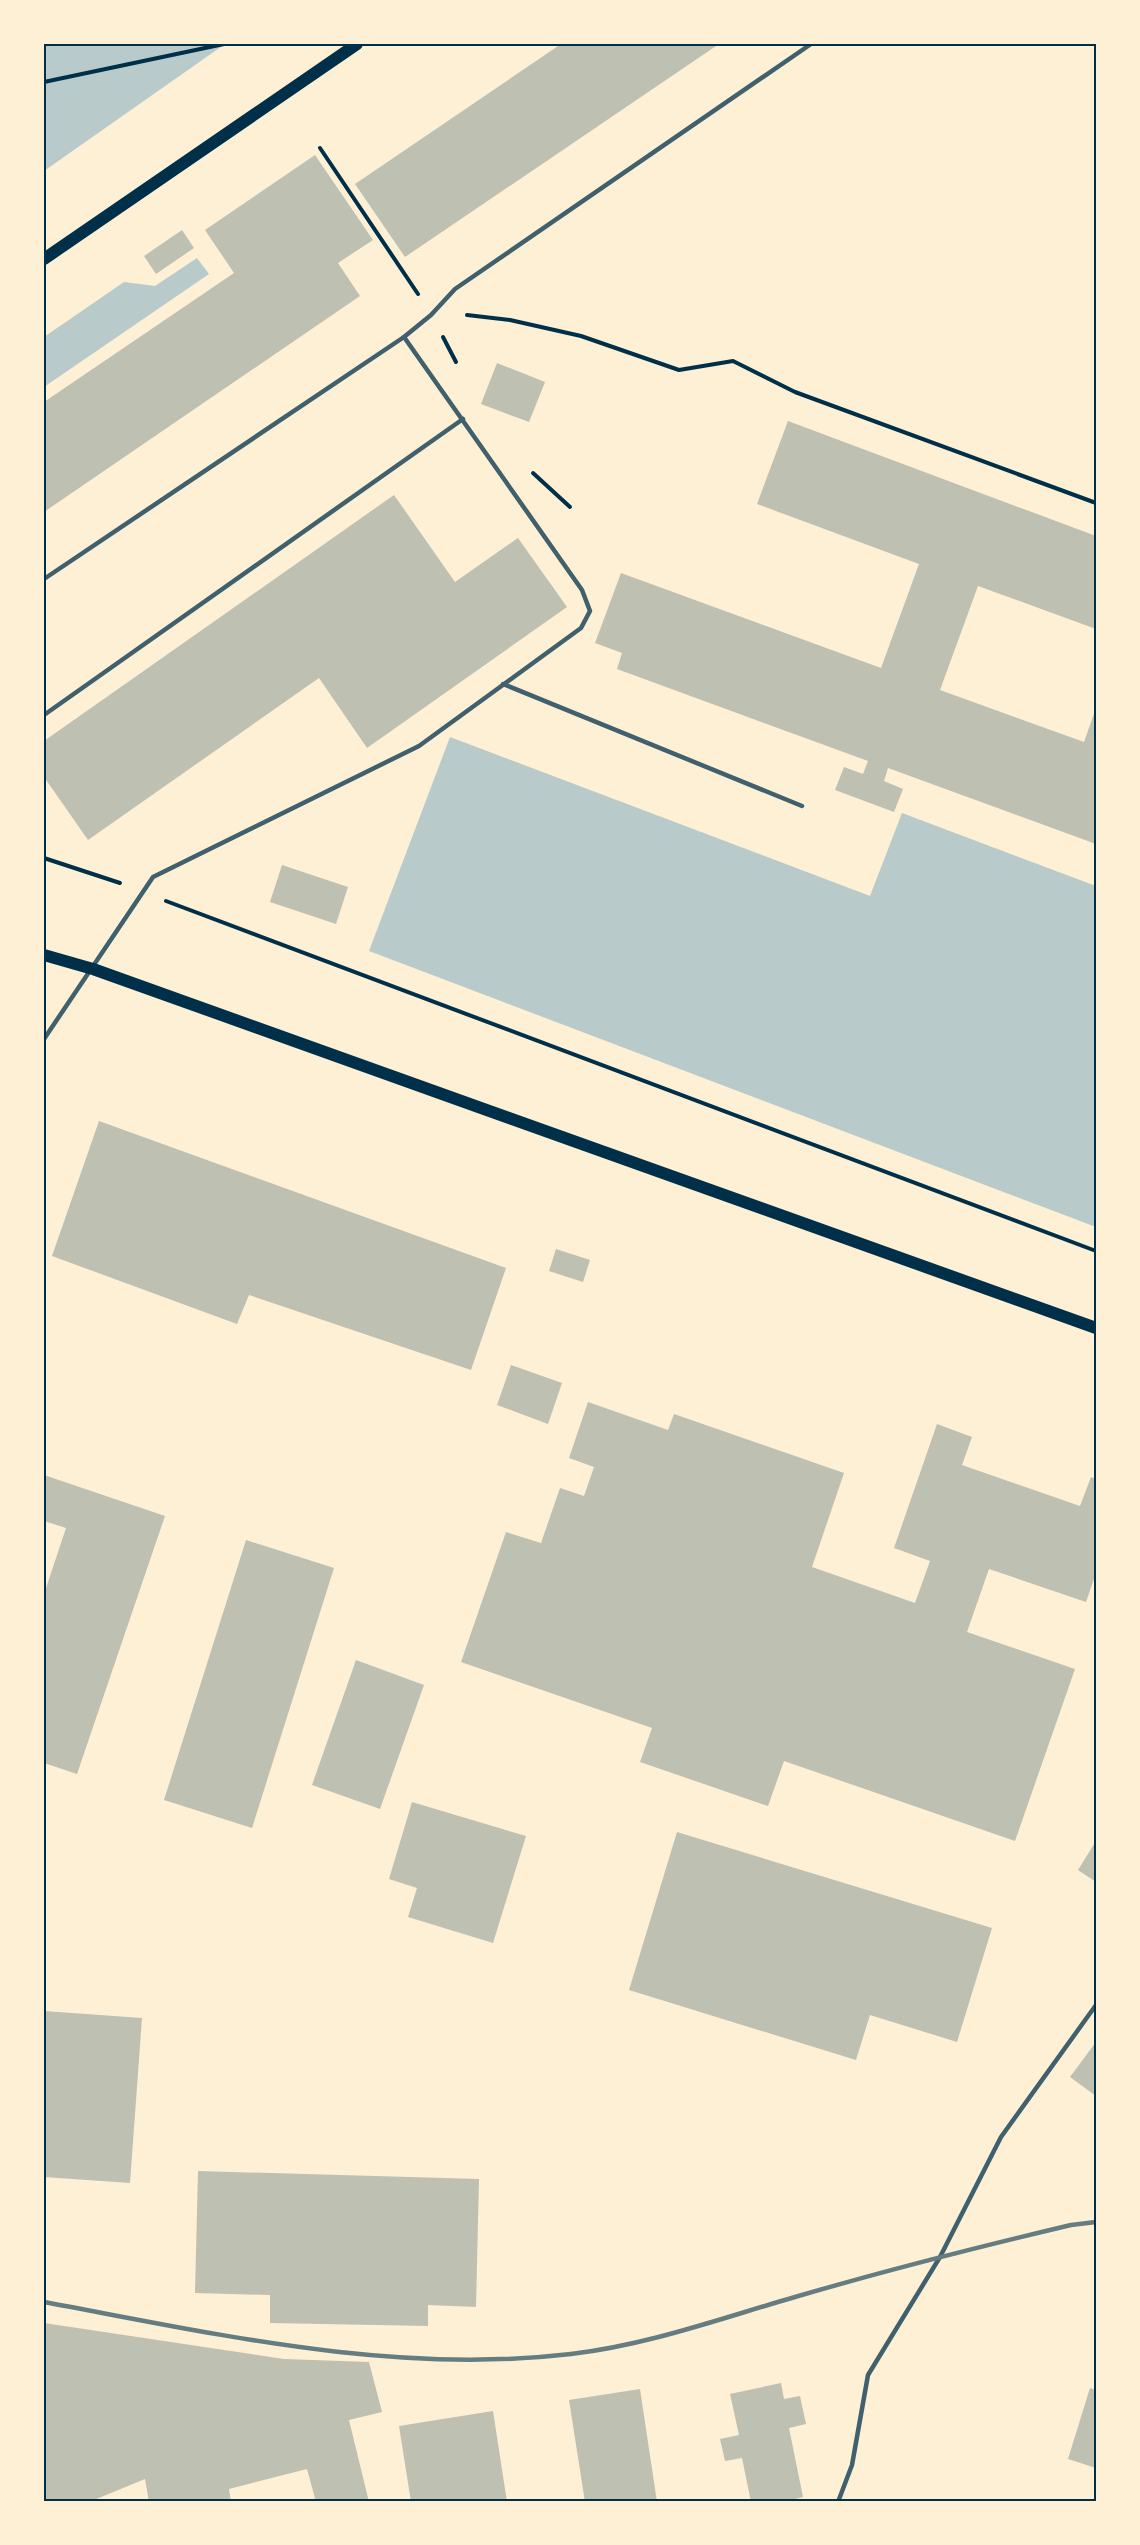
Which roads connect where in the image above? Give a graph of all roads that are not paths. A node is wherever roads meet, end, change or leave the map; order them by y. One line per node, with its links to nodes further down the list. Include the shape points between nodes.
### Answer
1 (357, 44): 3 (main road)
2 (811, 44): 4 (lane, via 454,289)
3 (44, 259)
4 (404, 337): 5 (lane); 6 (lane)
5 (463, 419): 7 (lane, via 582,590 590,611 581,628); 8 (lane)
6 (44, 579)
7 (503, 684): 9 (lane); 11 (lane, via 419,746 153,877)
8 (44, 715)
9 (802, 806)
10 (44, 955): 11 (main road)
11 (93, 969): 12 (lane); 13 (main road)
12 (44, 1039)
13 (1096, 1328)
14 (1096, 2005): 15 (lane, via 1001,2137 940,2258 868,2375 852,2465)
15 (838, 2502)

